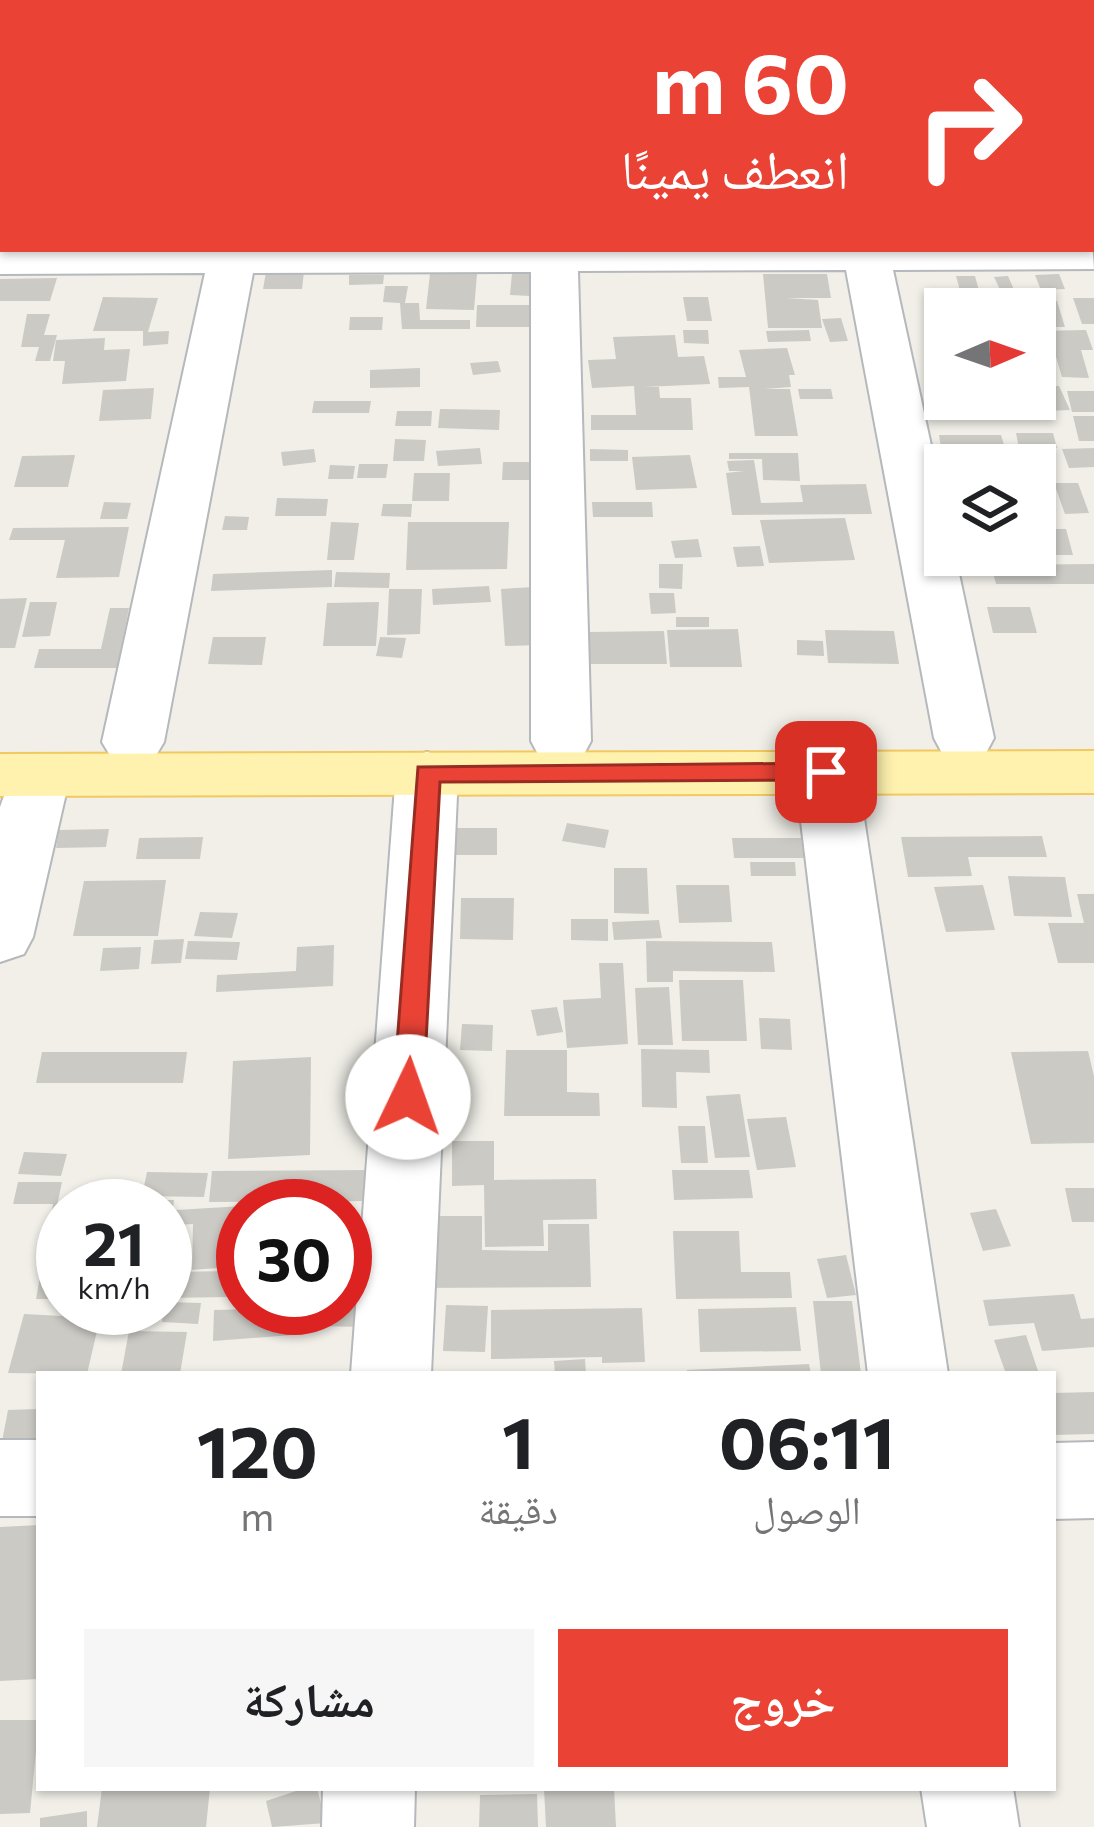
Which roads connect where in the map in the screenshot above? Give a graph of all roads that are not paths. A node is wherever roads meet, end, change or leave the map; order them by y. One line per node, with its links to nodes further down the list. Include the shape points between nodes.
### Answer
1 (866, 253): 2 (street); 4 (street); 6 (street)
2 (554, 254): 3 (street); 8 (street)
3 (233, 255): 5 (street); 9 (street)
4 (1094, 256)
5 (0, 260)
6 (964, 738): 7 (main road); 8 (main road)
7 (1094, 738)
8 (561, 741): 9 (main road)
9 (133, 742): 10 (main road)
10 (13, 764): 13 (main road); 14 (street)
11 (826, 772): 12 (main road); 13 (main road); 16 (street)
12 (1094, 772)
13 (427, 773): 15 (street)
14 (0, 937)
15 (392, 1371)
16 (908, 1371)
17 (0, 1478): 18 (street)
18 (36, 1478)
19 (1094, 1480): 20 (street)
20 (1056, 1481)
21 (370, 1791): 23 (street)
22 (968, 1791): 24 (street)
23 (368, 1827)
24 (973, 1827)

